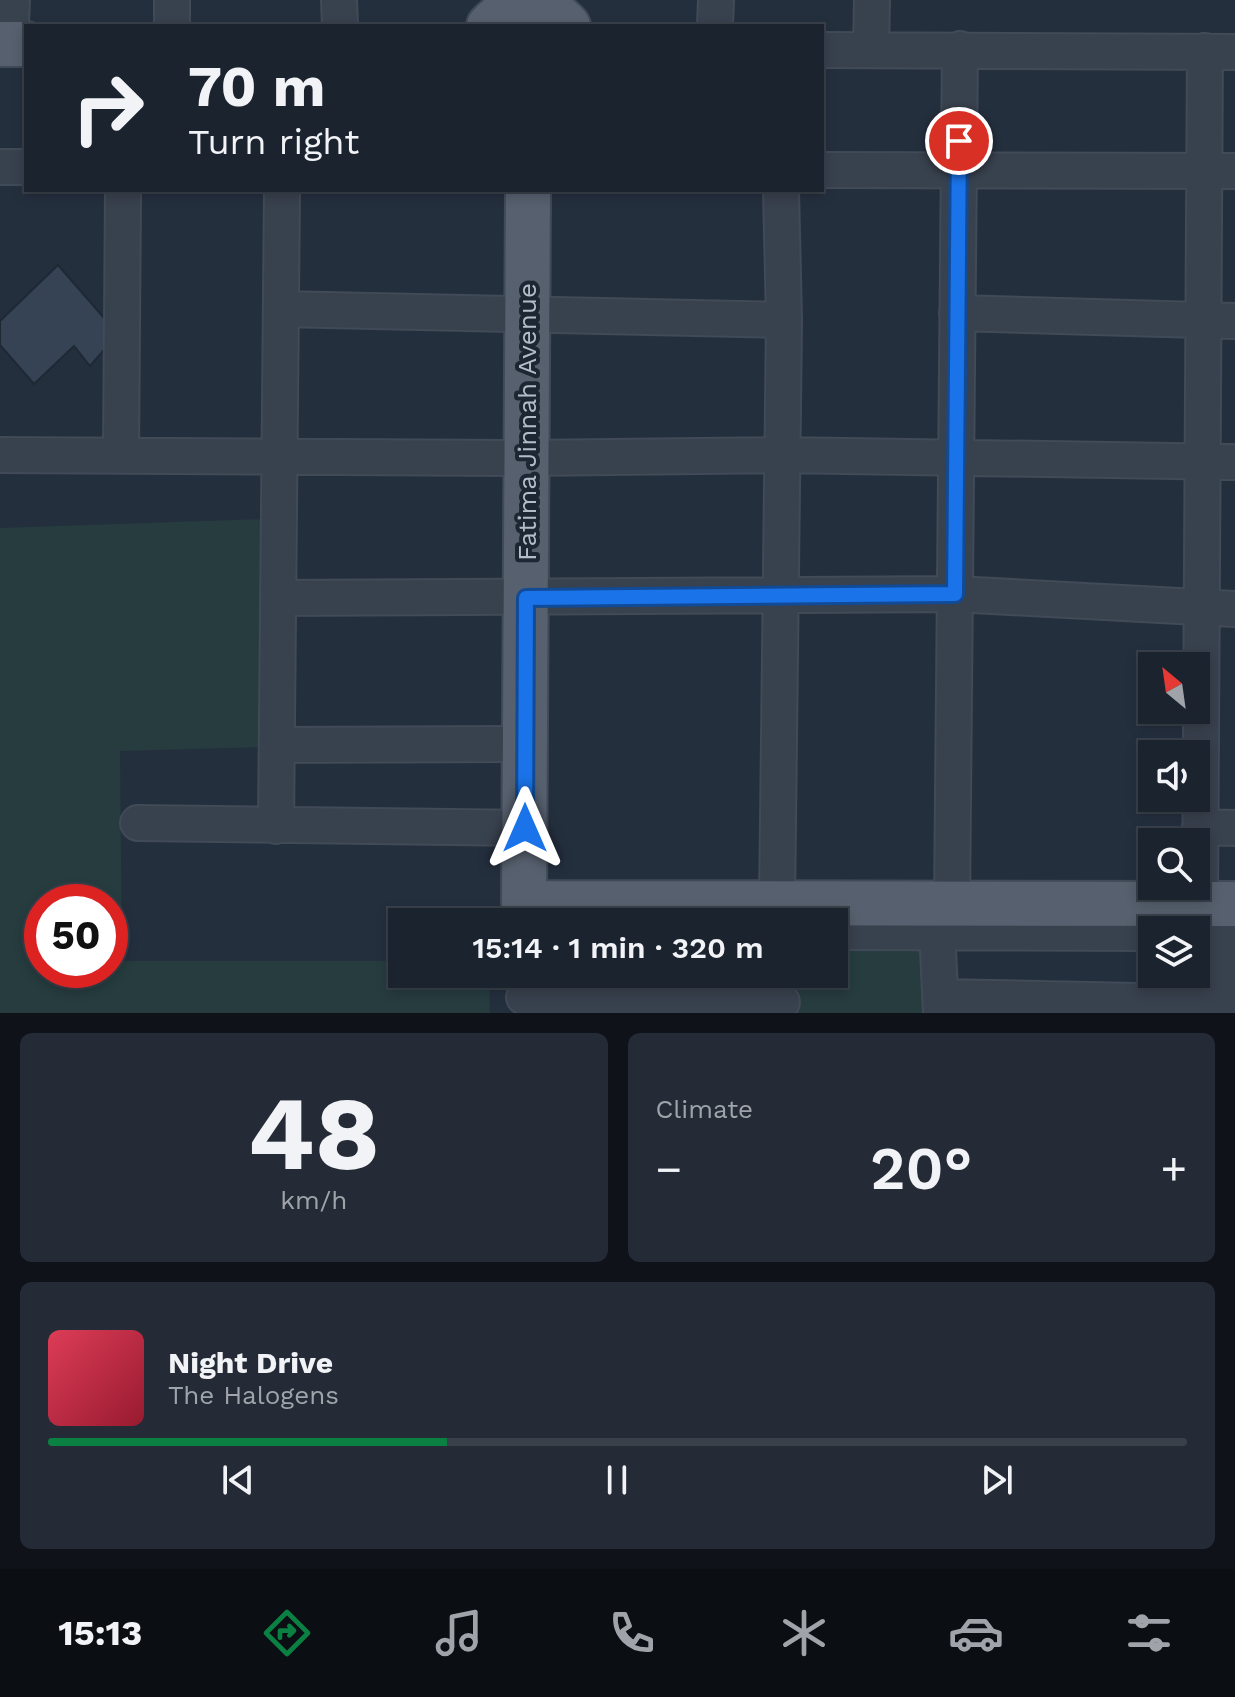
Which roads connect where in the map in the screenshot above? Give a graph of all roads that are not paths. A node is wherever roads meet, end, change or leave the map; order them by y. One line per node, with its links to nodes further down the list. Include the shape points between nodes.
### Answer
1 (12, 0): 12 (street)
2 (172, 0): 7 (street)
3 (339, 0): 8 (street)
4 (716, 0): 11 (street)
5 (872, 0): 15 (street)
6 (527, 1): 9 (main road, via 506,8); 10 (main road, via 550,8)
7 (172, 24)
8 (340, 24)
9 (491, 24)
10 (566, 24)
11 (715, 24)
12 (12, 44)
13 (960, 49): 15 (street); 16 (street); 20 (street)
14 (824, 50): 15 (street)
15 (871, 50)
16 (1220, 52): 21 (street)
17 (0, 167): 18 (street)
18 (24, 167)
19 (824, 170): 20 (street)
20 (958, 171): 21 (street); 27 (street)
21 (1220, 171): 30 (street)
22 (123, 192): 32 (street)
23 (282, 192): 26 (street)
24 (528, 192): 28 (main road, Fatima Jinnah Avenue)
25 (781, 192): 29 (street)
26 (281, 309): 28 (street); 34 (street)
27 (957, 313): 30 (street); 36 (street)
28 (528, 315): 29 (street); 35 (main road, Fatima Jinnah Avenue)
29 (784, 320): 33 (street)
30 (1219, 321): 37 (street)
31 (0, 455): 32 (street)
32 (121, 455): 34 (street)
33 (782, 455): 35 (street); 36 (street); 39 (street)
34 (281, 456): 35 (street); 40 (street)
35 (527, 458): 41 (main road, Fatima Jinnah Avenue)
36 (956, 459): 37 (street); 38 (street)
37 (1219, 461): 42 (street)
38 (955, 594): 39 (street); 42 (street); 53 (street)
39 (781, 596): 41 (street); 50 (street)
40 (279, 598): 41 (street); 44 (street)
41 (526, 598): 43 (main road, Fatima Jinnah Avenue)
42 (1218, 610): 47 (street)
43 (525, 744): 44 (street); 48 (main road, Fatima Jinnah Avenue)
44 (277, 745): 46 (street)
45 (138, 823): 46 (street)
46 (276, 826): 48 (street)
47 (1200, 827): 49 (street); 54 (street)
48 (525, 828): 51 (main road, Fatima Jinnah Avenue)
49 (1235, 828)
50 (777, 904): 52 (main road, Fatima Jinnah Avenue); 53 (main road, Fatima Jinnah Avenue)
51 (524, 908)
52 (650, 908)
53 (942, 913): 54 (main road, Fatima Jinnah Avenue); 55 (street); 56 (street); 59 (street)
54 (1219, 919): 60 (street)
55 (848, 930)
56 (1138, 932)
57 (538, 995): 58 (street)
58 (782, 1002)
59 (940, 1005): 60 (street)
60 (1230, 1006)

